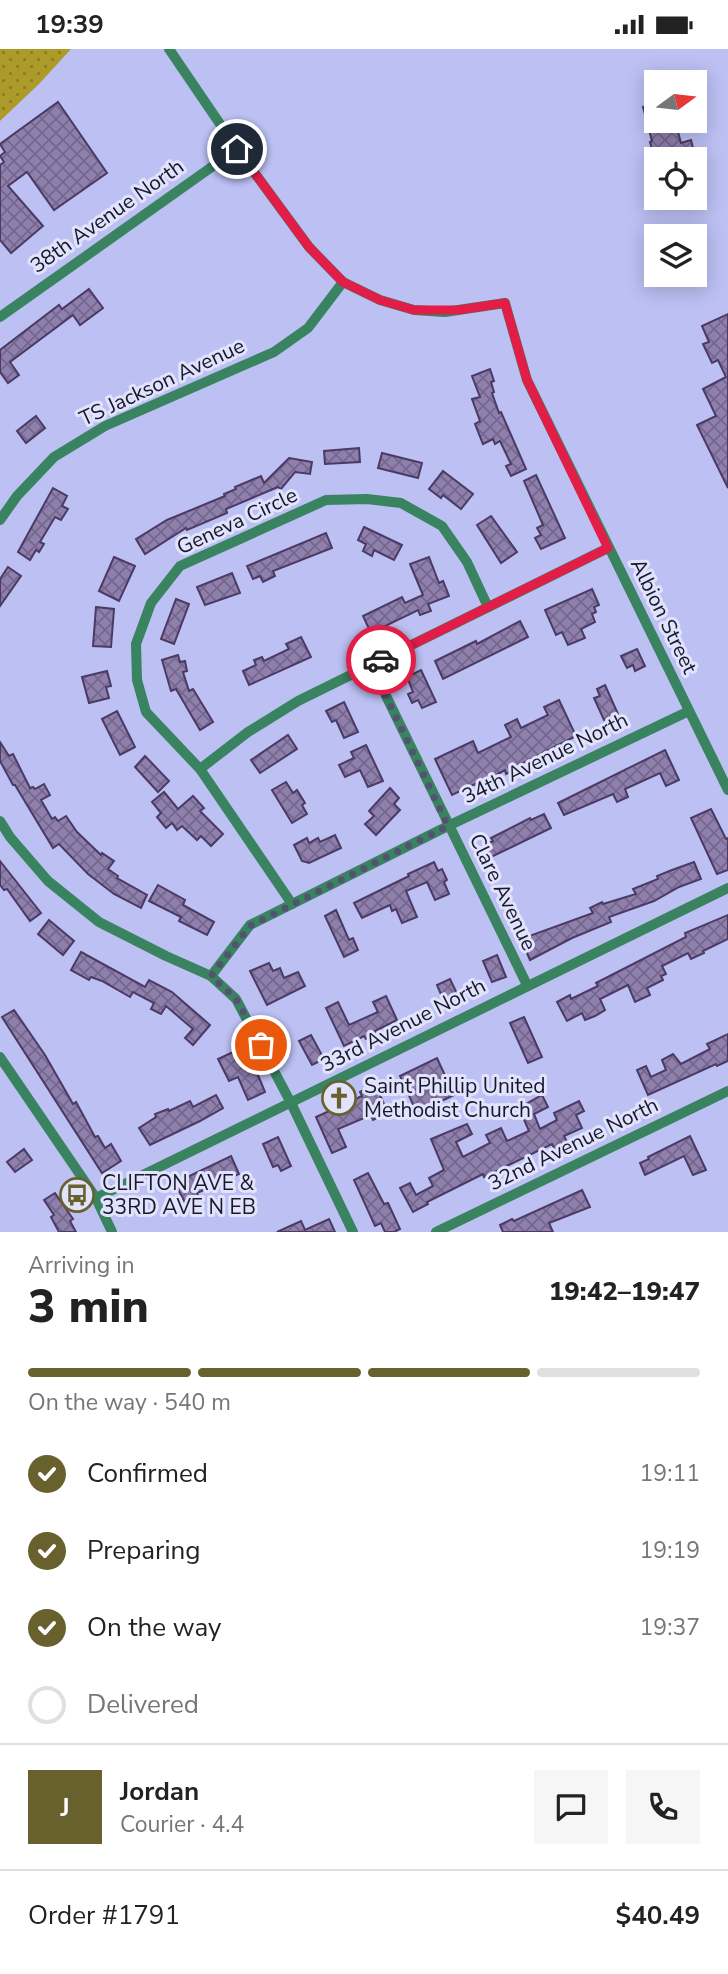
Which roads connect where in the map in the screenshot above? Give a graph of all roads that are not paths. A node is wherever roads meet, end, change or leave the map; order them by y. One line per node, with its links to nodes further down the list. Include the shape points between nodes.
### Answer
1 (169, 49): 2 (street)
2 (237, 149): 3 (street, via 309,247); 4 (street, 38th Avenue North)
3 (343, 282): 5 (street, TS Jackson Avenue, via 308,328 274,352 105,426 54,457); 6 (street, Albion Street, via 414,310 505,303 527,380)
4 (0, 317)
5 (0, 520)
6 (608, 548): 7 (street); 9 (street, Albion Street)
7 (488, 607): 8 (street); 10 (street, Geneva Circle, via 467,562 442,526 401,503 326,500 180,566 150,603 136,644 137,680 146,712)
8 (371, 665): 10 (street, via 298,701); 13 (street, Clare Avenue)
9 (690, 711): 11 (street, Albion Street); 13 (street, 34th Avenue North)
10 (201, 768): 15 (street, Geneva Circle)
11 (728, 790)
12 (0, 821): 16 (street, via 48,881 99,922)
13 (448, 826): 15 (street, 34th Avenue North); 17 (street, Clare Avenue)
14 (728, 888): 17 (street, 33rd Avenue North)
15 (292, 904): 16 (street, 34th Avenue North, via 250,926)
16 (211, 976): 20 (street, via 236,999)
17 (527, 985): 20 (street, 33rd Avenue North)
18 (0, 1058): 21 (street)
19 (728, 1091): 24 (street, 32nd Avenue North)
20 (291, 1103): 21 (street, 33rd Avenue North); 23 (street)
21 (96, 1198): 22 (street)
22 (112, 1232)
23 (353, 1232)
24 (436, 1232)

